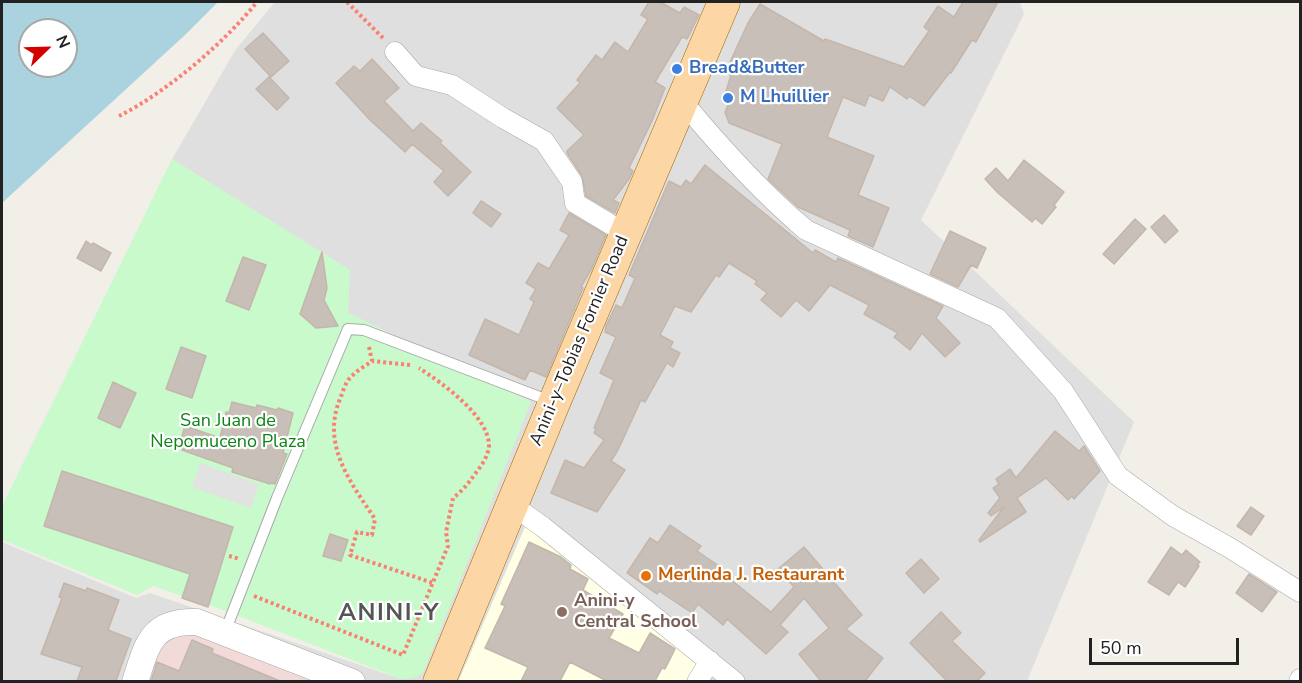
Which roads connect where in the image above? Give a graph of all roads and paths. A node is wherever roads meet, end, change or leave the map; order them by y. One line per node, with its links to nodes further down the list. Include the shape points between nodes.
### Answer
1 (257, 2): 6 (path, via 240,23 184,73)
2 (347, 2): 4 (path)
3 (724, 2): 5 (main road, Anini-y–Tobias Fornier Road)
4 (396, 52): 7 (street, via 416,76 452,85 544,141 572,182 575,203)
5 (682, 102): 7 (main road, Anini-y–Tobias Fornier Road); 12 (street, via 736,164 807,230 997,318 1064,391 1118,476 1173,516)
6 (119, 116)
7 (626, 233): 8 (main road, Anini-y–Tobias Fornier Road)
8 (554, 403): 9 (main road, Anini-y–Tobias Fornier Road); 11 (lane, via 364,330 348,329)
9 (512, 505): 14 (street); 17 (main road, Anini-y–Tobias Fornier Road)
10 (433, 583): 10 (path, via 351,555 357,532 372,535 375,519 339,461 333,434 337,406 348,379 372,361 414,365 442,383 471,410 489,444 485,461 464,490 453,498 446,532 448,546); 11 (path, via 403,655)
11 (242, 592): 13 (lane)
12 (1300, 592)
13 (225, 632): 15 (street, via 183,621 164,629 150,639); 16 (street)
14 (710, 661): 18 (street); 19 (street)
15 (135, 681)
16 (352, 681)
17 (440, 681)
18 (697, 681)
19 (735, 681)

